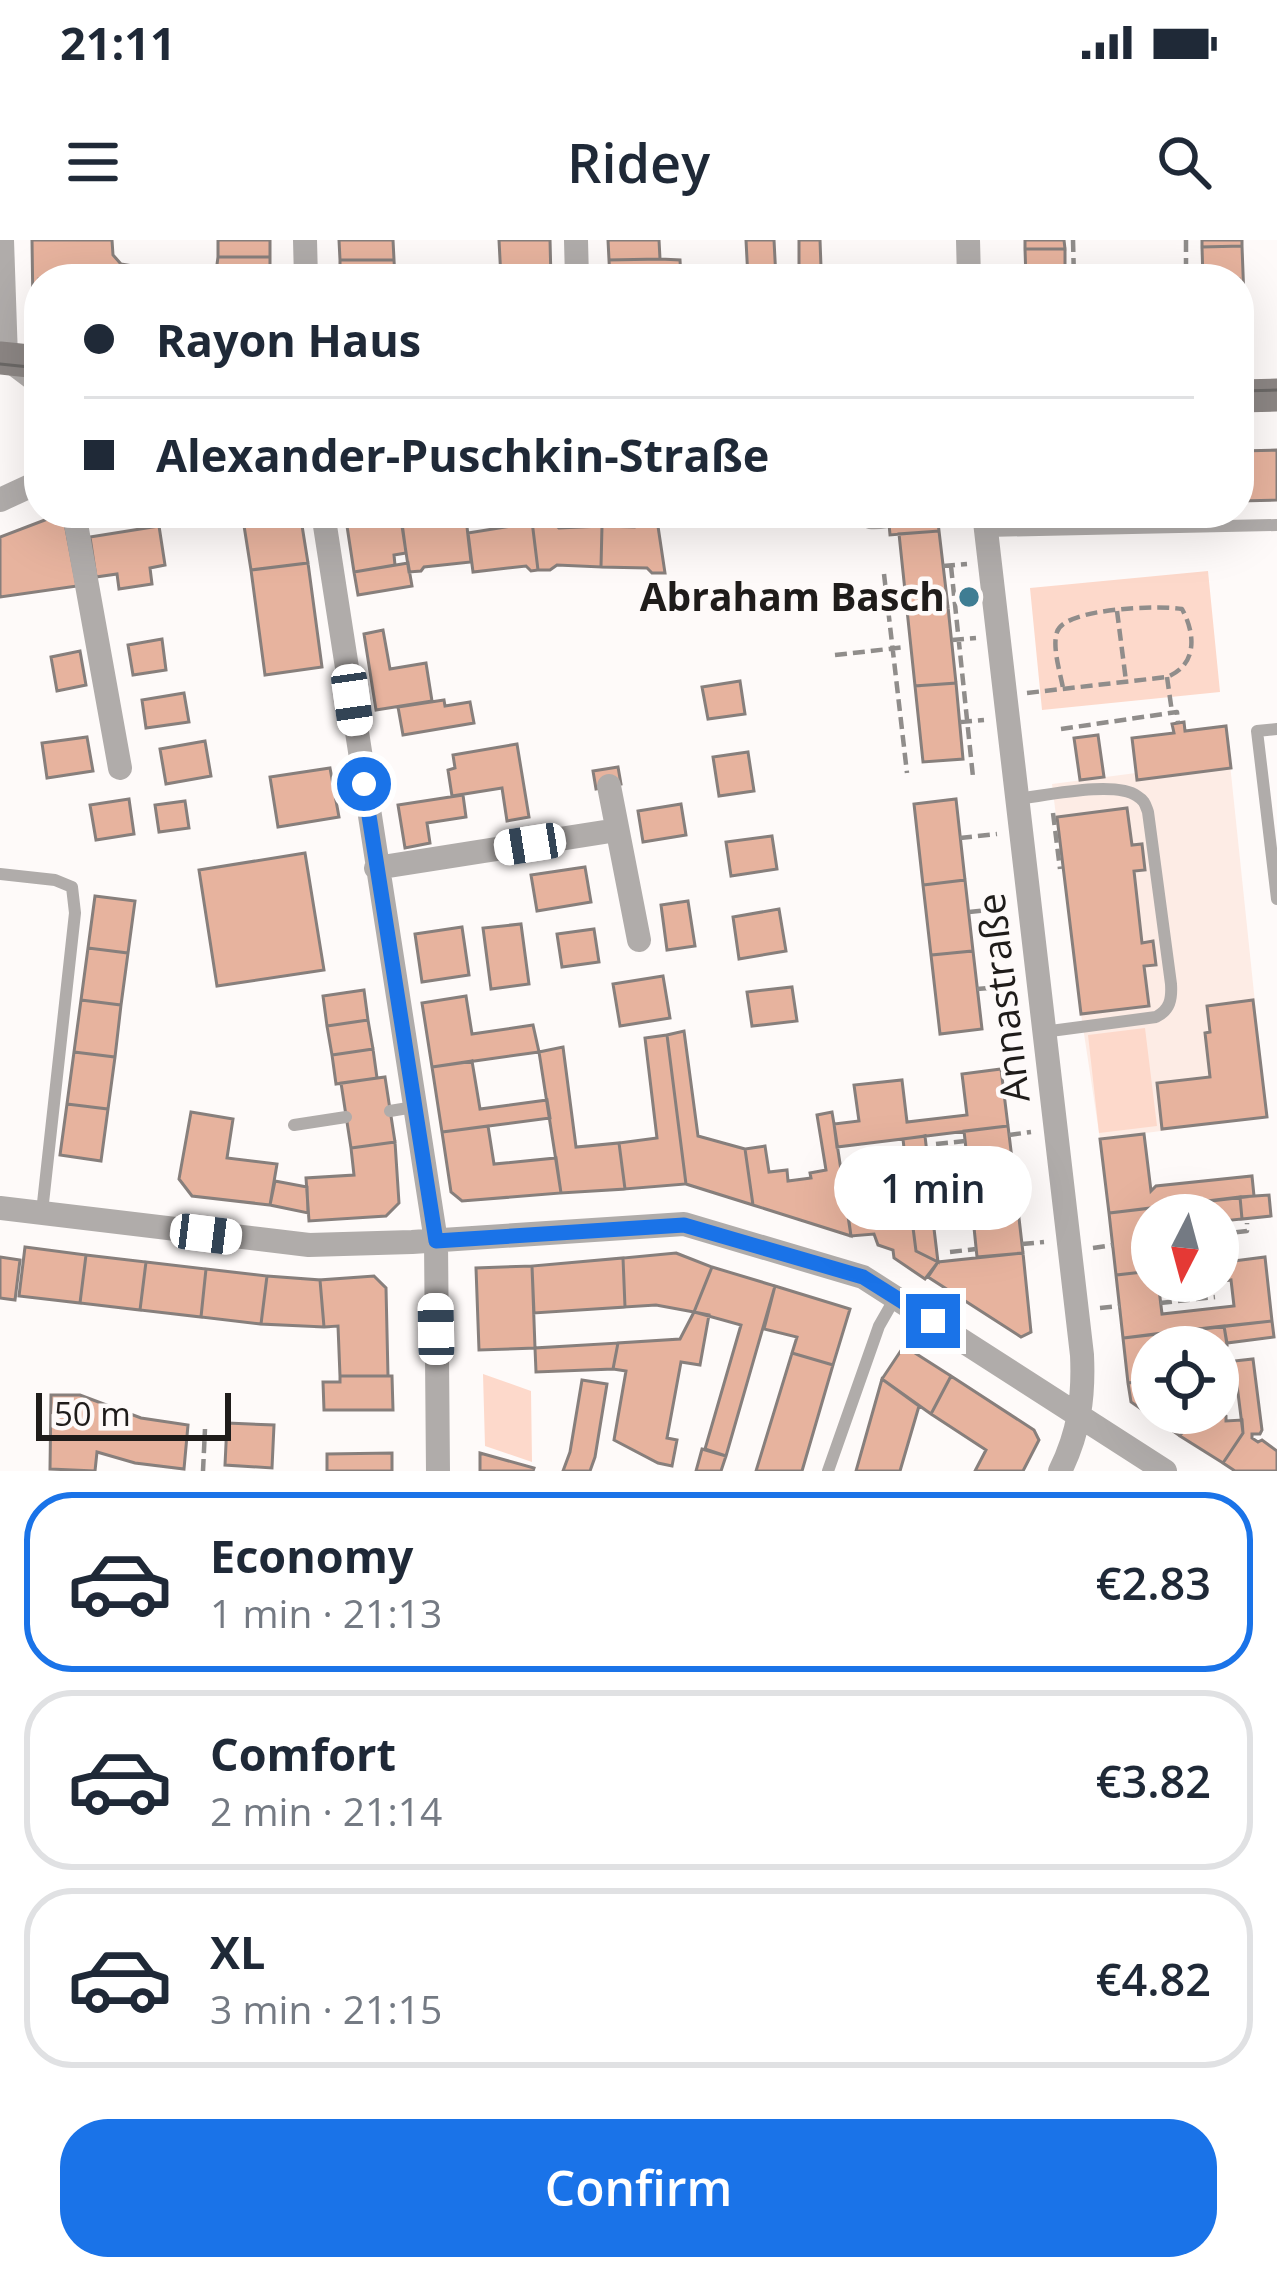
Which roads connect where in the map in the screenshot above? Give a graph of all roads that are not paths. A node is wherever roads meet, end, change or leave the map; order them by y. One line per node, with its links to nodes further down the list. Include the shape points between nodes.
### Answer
1 (2, 240): 2 (street)
2 (15, 359)
3 (77, 528): 7 (street)
4 (324, 528): 11 (street)
5 (985, 528): 9 (street, Annastraße)
6 (1277, 729): 13 (lane, via 1257,731)
7 (120, 768)
8 (609, 786): 10 (street)
9 (1016, 799): 15 (street, Annastraße); 15 (lane, via 1117,789 1144,802 1172,995 1156,1017)
10 (617, 830): 11 (street); 14 (street)
11 (376, 868): 20 (street, via 402,1109)
12 (0, 874): 19 (lane, via 55,880 72,887 74,900)
13 (1277, 898)
14 (639, 940)
15 (1043, 1032): 22 (street, Annastraße, via 1082,1355)
16 (346, 1117): 17 (lane)
17 (294, 1125)
18 (0, 1208): 19 (street)
19 (42, 1213): 20 (street, via 309,1245)
20 (436, 1241): 21 (street, via 684,1225 863,1277); 23 (street)
21 (896, 1297): 22 (street); 24 (lane)
22 (1079, 1417): 25 (street, Annastraße); 26 (street)
23 (438, 1471)
24 (828, 1471)
25 (1060, 1471)
26 (1165, 1471)

